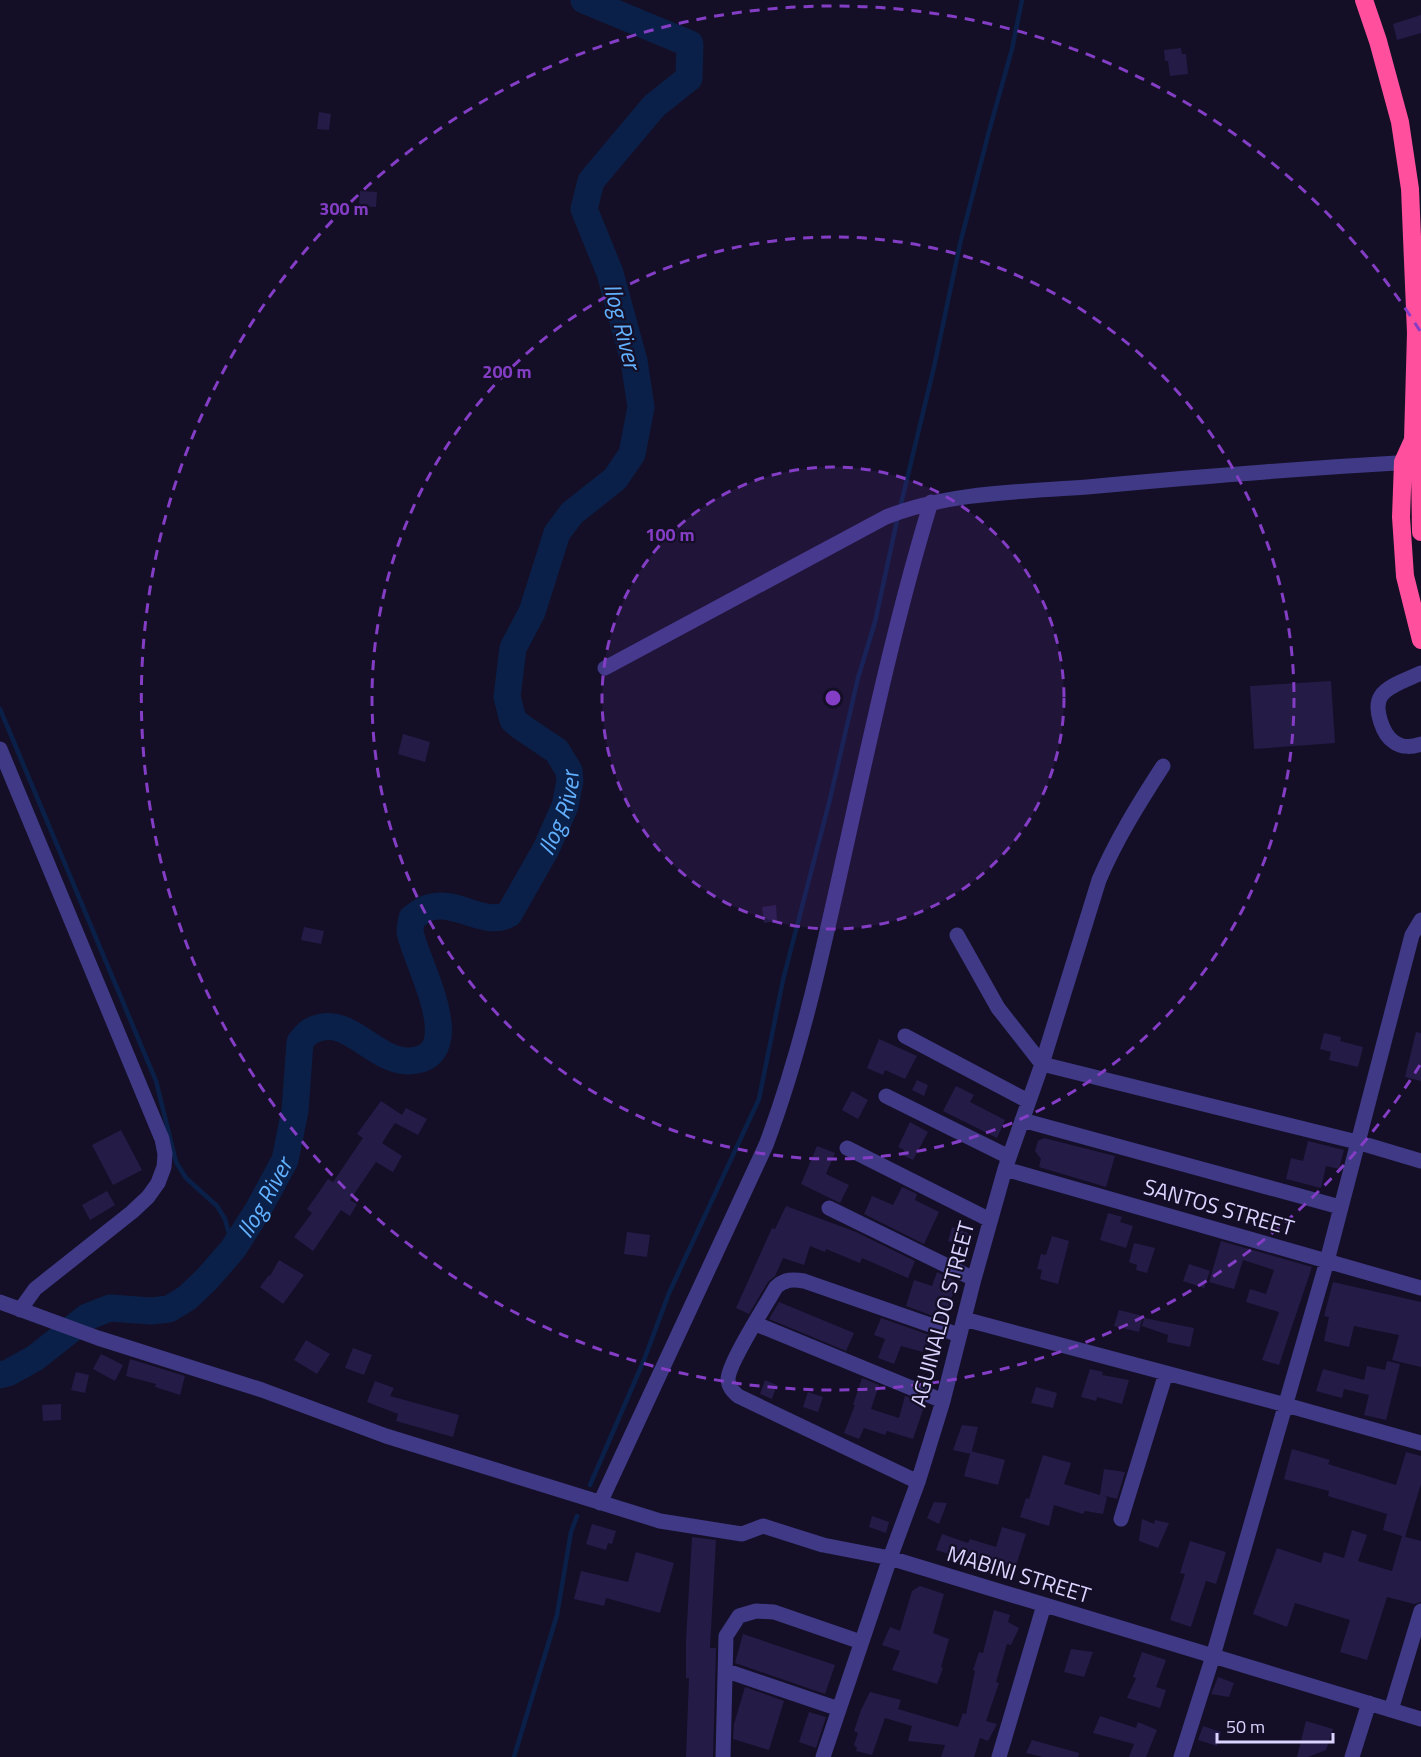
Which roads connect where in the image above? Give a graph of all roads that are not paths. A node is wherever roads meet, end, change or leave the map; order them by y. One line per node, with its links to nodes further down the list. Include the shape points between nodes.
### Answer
1 (1364, 0): 2 (highway, via 1400,122 1410,189 1416,333)
2 (1411, 462): 3 (street, via 1276,470); 4 (highway); 5 (highway, via 1401,497 1403,554)
3 (931, 502): 6 (street, via 886,517); 38 (street, via 898,614 813,996 784,1097 766,1145)
4 (1421, 532)
5 (1421, 640)
6 (605, 668)
7 (1421, 673): 8 (street, via 1388,689 1377,705 1395,744)
8 (1421, 744)
9 (0, 749): 29 (street, via 165,1154 158,1183 148,1197 35,1288)
10 (1163, 766): 14 (street, AGUINALDO STREET, via 1131,816 1099,880)
11 (1421, 920): 18 (street, via 1412,935)
12 (957, 935): 14 (street, via 998,1008)
13 (905, 1036): 16 (street)
14 (1042, 1064): 16 (street, AGUINALDO STREET); 18 (street)
15 (886, 1096): 21 (street, SANTOS STREET)
16 (1028, 1101): 17 (street, AGUINALDO STREET)
17 (1022, 1120): 21 (street, AGUINALDO STREET); 22 (street)
18 (1357, 1142): 20 (street); 22 (street)
19 (847, 1148): 24 (street)
20 (1421, 1161)
21 (1007, 1163): 24 (street, AGUINALDO STREET); 25 (street, SANTOS STREET)
22 (1340, 1206): 25 (street)
23 (829, 1208): 26 (street)
24 (990, 1220): 26 (street, AGUINALDO STREET)
25 (1327, 1261): 27 (street, SANTOS STREET); 35 (street)
26 (974, 1279): 30 (street, AGUINALDO STREET)
27 (1421, 1288)
28 (0, 1302): 29 (street, MABINI STREET)
29 (20, 1310): 38 (street, MABINI STREET, via 262,1390 386,1436)
30 (964, 1320): 32 (street, AGUINALDO STREET); 33 (street)
31 (756, 1324): 32 (street, via 776,1287 783,1281 794,1280); 34 (street); 37 (street, via 731,1364 730,1388 738,1396)
32 (959, 1335): 34 (street, AGUINALDO STREET)
33 (1166, 1373): 35 (street); 39 (street)
34 (943, 1401): 37 (street, AGUINALDO STREET)
35 (1286, 1405): 36 (street); 44 (street)
36 (1421, 1443)
37 (918, 1482): 40 (street, AGUINALDO STREET)
38 (600, 1503): 40 (street, MABINI STREET, via 660,1521 742,1534 763,1526 823,1545)
39 (1121, 1519)
40 (890, 1558): 41 (street, MABINI STREET); 43 (street, AGUINALDO STREET)
41 (1044, 1605): 44 (street, MABINI STREET); 52 (street)
42 (1421, 1611): 48 (street)
43 (861, 1642): 45 (street, via 774,1612 756,1611 739,1616 726,1636); 47 (street, AGUINALDO STREET)
44 (1213, 1656): 46 (street, MABINI STREET); 53 (street)
45 (727, 1671): 47 (street); 50 (street)
46 (1369, 1703): 48 (street, MABINI STREET); 54 (street)
47 (839, 1709): 51 (street, AGUINALDO STREET)
48 (1392, 1710): 49 (street, MABINI STREET)
49 (1421, 1719)
50 (725, 1756)
51 (823, 1757)
52 (999, 1757)
53 (1181, 1757)
54 (1352, 1757)

